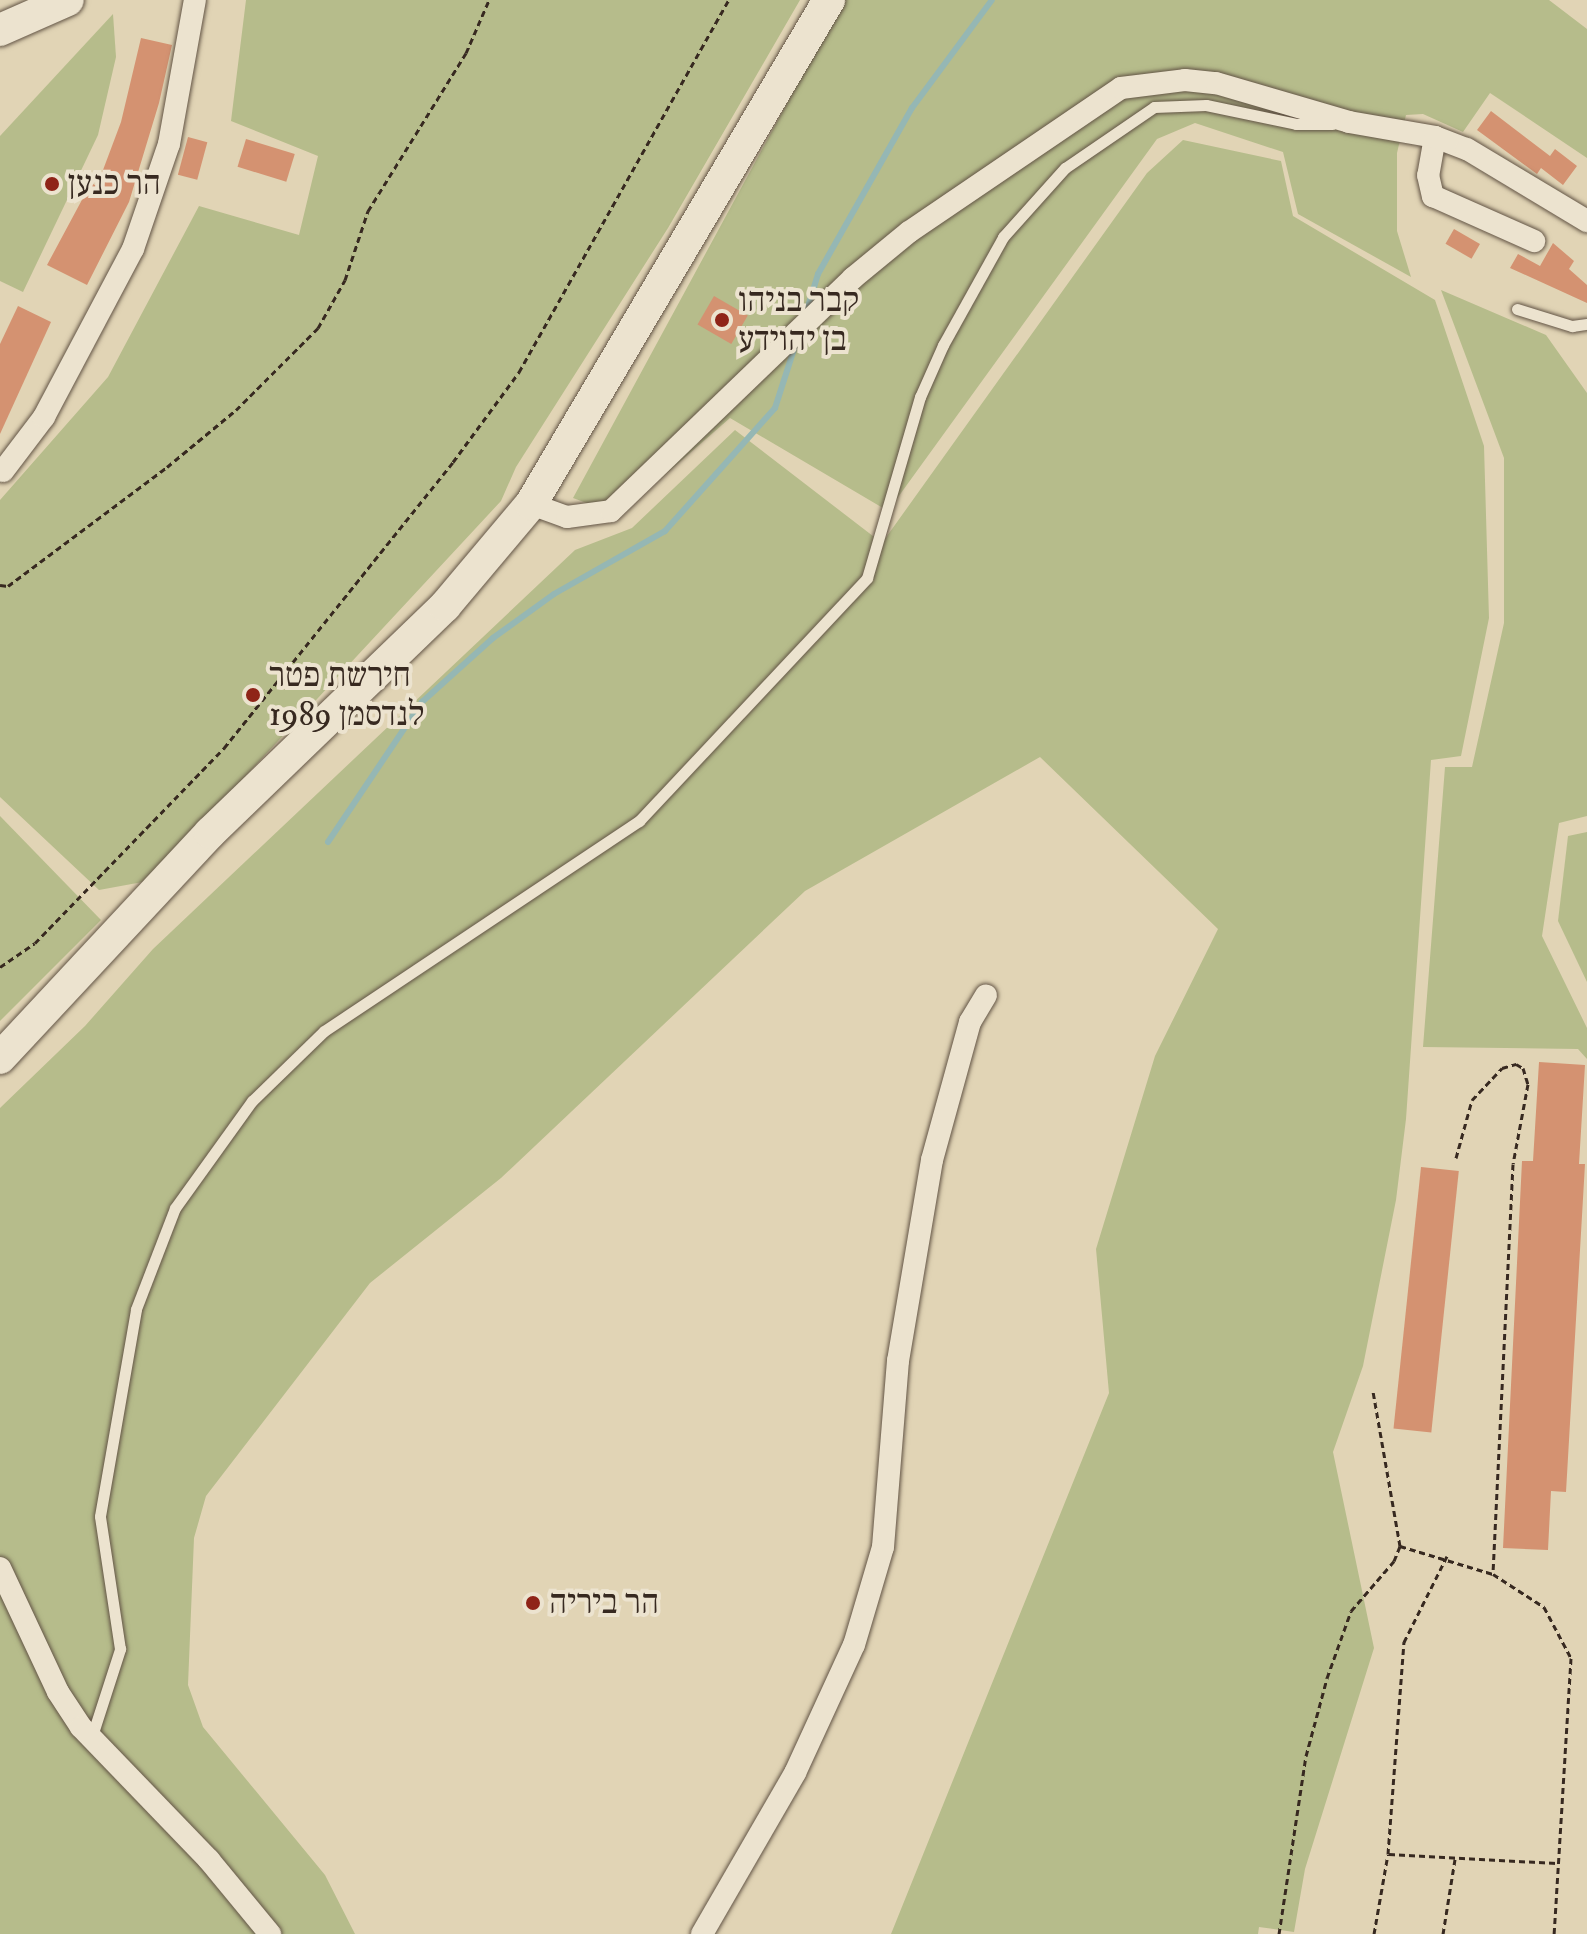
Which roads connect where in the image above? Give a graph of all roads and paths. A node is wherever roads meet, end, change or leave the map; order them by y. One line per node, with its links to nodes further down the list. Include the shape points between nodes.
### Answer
1 (68, 0): 6 (main road)
2 (195, 0): 13 (street, via 169,144 133,249 44,417)
3 (489, 0): 15 (path, via 466,53 368,211 345,280 318,328 236,410 167,467 8,586)
4 (729, 0): 16 (path, via 519,372 453,462 224,748 35,943)
5 (829, 0): 14 (main road)
6 (0, 30)
7 (1349, 122): 8 (street); 14 (street, via 1216,83 1185,80 1121,88 934,214 853,278 611,511 567,517); 25 (lane, via 1296,124 1206,105 1154,107 1065,168 1003,237 943,345 920,397 867,578 639,821 324,1031 252,1101 175,1208 136,1309 100,1516 120,1649)
8 (1435, 137): 9 (street, via 1467,149); 10 (street, via 1428,175 1433,196)
9 (1587, 221)
10 (1534, 241)
11 (1517, 309): 12 (lane, via 1572,326)
12 (1587, 324)
13 (3, 471)
14 (531, 504): 18 (main road, via 445,606 210,833)
15 (0, 585)
16 (0, 967)
17 (986, 995): 30 (street, via 970,1022 932,1160 898,1361 883,1547 854,1645 795,1773)
18 (0, 1058)
19 (1456, 1158): 24 (path, via 1472,1100 1502,1068 1523,1068 1528,1084 1513,1164)
20 (1373, 1392): 21 (path)
21 (1400, 1546): 22 (path); 31 (path, via 1394,1561 1351,1611 1327,1678 1306,1756)
22 (1447, 1556): 24 (path); 26 (path, via 1404,1642)
23 (0, 1568): 25 (street, via 58,1692)
24 (1493, 1574): 28 (path, via 1544,1607 1571,1658)
25 (91, 1739): 29 (street, via 209,1860)
26 (1388, 1854): 27 (path); 32 (path)
27 (1455, 1857): 28 (path); 33 (path)
28 (1557, 1863): 34 (path)
29 (270, 1934)
30 (702, 1934)
31 (1279, 1934)
32 (1374, 1934)
33 (1443, 1934)
34 (1554, 1934)

